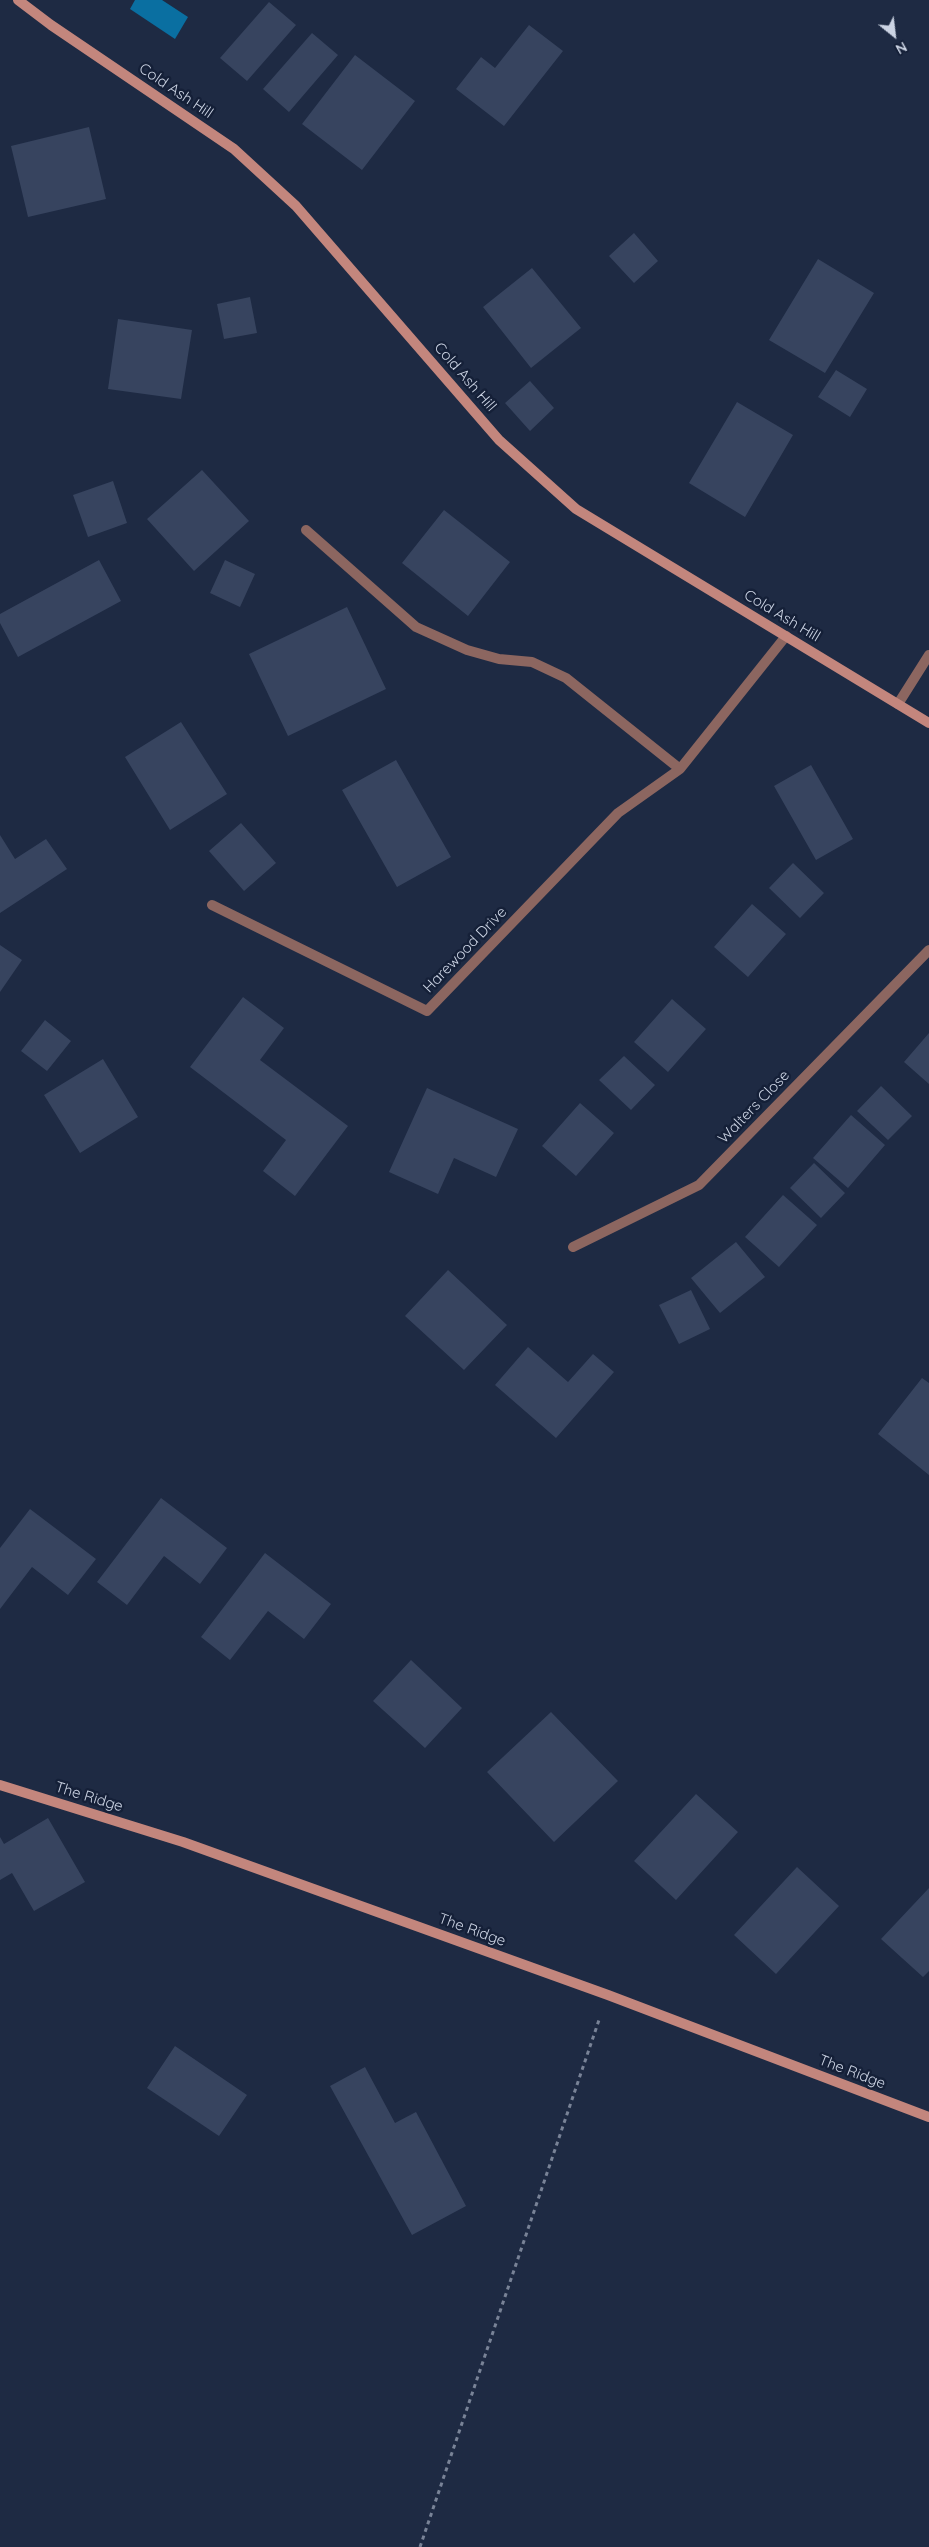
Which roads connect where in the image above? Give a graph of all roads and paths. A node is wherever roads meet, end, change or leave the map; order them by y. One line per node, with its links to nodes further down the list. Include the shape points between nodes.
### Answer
1 (18, 0): 3 (street, Cold Ash Hill, via 234,149 290,200 499,440 576,509)
2 (306, 530): 7 (street, via 416,627 467,650 499,659 532,662 566,678)
3 (786, 636): 5 (street, Cold Ash Hill); 7 (street, Harewood Drive)
4 (929, 655): 5 (street)
5 (898, 704): 6 (street, Cold Ash Hill)
6 (929, 723)
7 (680, 769): 8 (street, Harewood Drive, via 618,813 426,1011)
8 (212, 905)
9 (929, 950): 10 (street, Walters Close, via 699,1185)
10 (573, 1246)
11 (0, 1785): 12 (street, The Ridge, via 183,1842)
12 (608, 1995): 13 (street, The Ridge); 14 (path)
13 (929, 2118)
14 (420, 2547)

